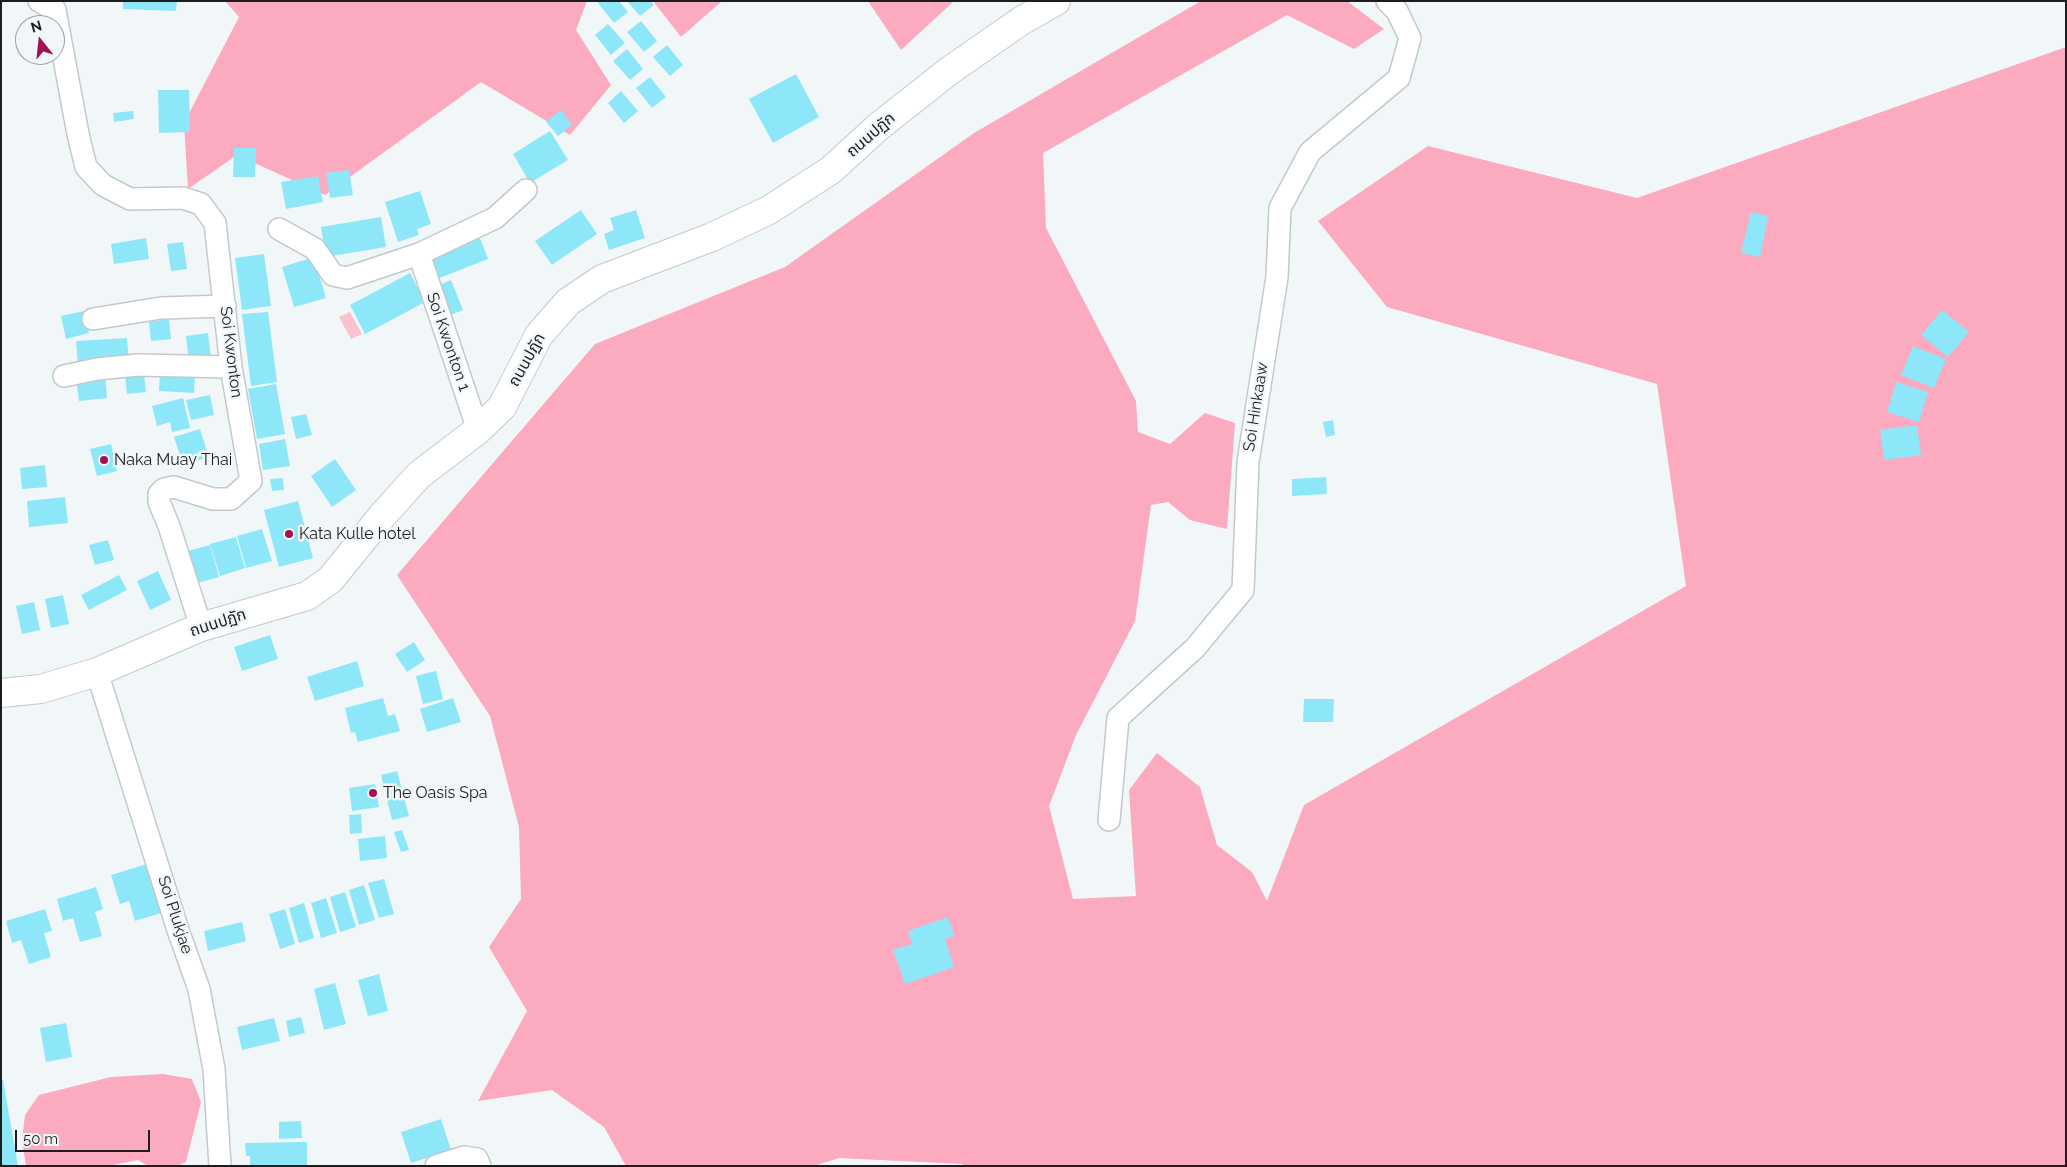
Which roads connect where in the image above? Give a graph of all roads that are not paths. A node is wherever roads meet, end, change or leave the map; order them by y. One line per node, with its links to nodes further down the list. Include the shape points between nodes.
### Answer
1 (38, 1): 7 (street, Soi Kwonton, via 55,10 86,167 103,185 130,199 183,198 201,204 215,224)
2 (1056, 1): 11 (main road, ถนนปฏัก, via 1021,21 949,72 878,127 832,170 769,210 712,237 602,279 568,302 539,335 502,407)
3 (1388, 1): 15 (street, Soi Hinkaaw, via 1398,11 1410,38 1399,78 1310,152 1280,208 1277,277 1248,462 1244,590 1195,648 1118,718)
4 (526, 190): 6 (street, via 495,218)
5 (279, 229): 6 (street, via 315,250 332,275 347,278)
6 (419, 254): 11 (street, Soi Kwonton 1)
7 (225, 306): 8 (street, via 161,308); 9 (street, Soi Kwonton)
8 (93, 319)
9 (231, 366): 10 (street, via 138,365); 12 (street, Soi Kwonton, via 251,481 230,499 213,499 174,487 159,494)
10 (64, 376)
11 (478, 430): 12 (main road, ถนนปฏัก, via 419,475 323,586 307,596)
12 (200, 627): 13 (main road, ถนนปฏัก)
13 (97, 672): 14 (main road, ถนนปฏัก, via 41,689); 16 (street, Soi Plukjae, via 199,988 214,1069)
14 (1, 693)
15 (1109, 820)
16 (220, 1166)
17 (436, 1166): 18 (street, via 464,1157 477,1159)
18 (480, 1166)

